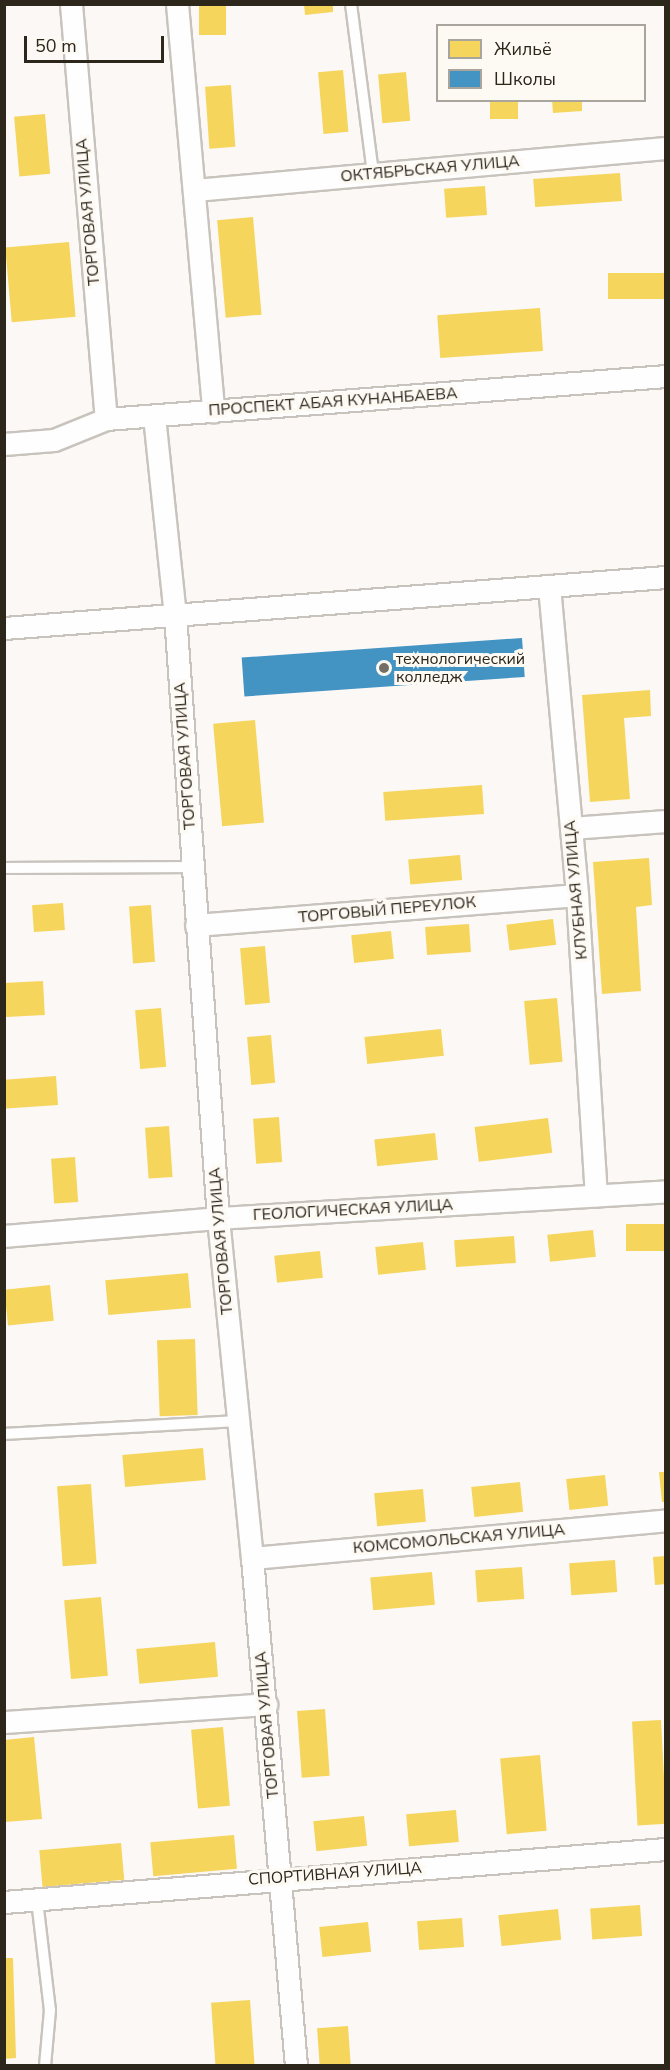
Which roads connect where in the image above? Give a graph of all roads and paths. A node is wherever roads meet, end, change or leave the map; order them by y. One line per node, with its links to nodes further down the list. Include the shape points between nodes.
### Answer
1 (71, 4): 10 (street, ТОРГОВАЯ УЛИЦА)
2 (177, 4): 6 (street)
3 (351, 4): 5 (lane)
4 (666, 148): 5 (street, ОКТЯБРЬСКАЯ УЛИЦА)
5 (373, 174): 6 (street, ОКТЯБРЬСКАЯ УЛИЦА)
6 (194, 190): 8 (street)
7 (666, 376): 8 (street, ПРОСПЕКТ АБАЯ КУНАНБАЕВА)
8 (213, 411): 9 (street, ПРОСПЕКТ АБАЯ КУНАНБАЕВА)
9 (154, 416): 10 (street, ПРОСПЕКТ АБАЯ КУНАНБАЕВА); 14 (street, ТОРГОВАЯ УЛИЦА)
10 (106, 419): 11 (street, ПРОСПЕКТ АБАЯ КУНАНБАЕВА, via 54,440)
11 (4, 444)
12 (666, 577): 13 (street)
13 (549, 586): 14 (street); 17 (street, КЛУБНАЯ УЛИЦА)
14 (175, 615): 15 (street); 18 (street, ТОРГОВАЯ УЛИЦА)
15 (4, 628)
16 (666, 820): 17 (street)
17 (571, 828): 20 (street, КЛУБНАЯ УЛИЦА)
18 (192, 867): 19 (lane); 21 (street, ТОРГОВАЯ УЛИЦА)
19 (4, 868)
20 (577, 895): 21 (street, ТОРГОВЫЙ ПЕРЕУЛОК); 23 (street, КЛУБНАЯ УЛИЦА)
21 (196, 925): 24 (street, ТОРГОВАЯ УЛИЦА)
22 (666, 1191): 23 (street, ГЕОЛОГИЧЕСКАЯ УЛИЦА)
23 (596, 1195): 24 (street, ГЕОЛОГИЧЕСКАЯ УЛИЦА)
24 (218, 1218): 25 (street, ГЕОЛОГИЧЕСКАЯ УЛИЦА); 26 (street, ТОРГОВАЯ УЛИЦА)
25 (4, 1236)
26 (238, 1421): 27 (lane); 29 (street, ТОРГОВАЯ УЛИЦА)
27 (4, 1434)
28 (666, 1520): 29 (street, КОМСОМОЛЬСКАЯ УЛИЦА)
29 (252, 1557): 30 (street, ТОРГОВАЯ УЛИЦА)
30 (266, 1704): 31 (street); 33 (street, ТОРГОВАЯ УЛИЦА)
31 (4, 1722)
32 (666, 1849): 33 (street, СПОРТИВНАЯ УЛИЦА)
33 (281, 1878): 34 (street, СПОРТИВНАЯ УЛИЦА); 37 (street, ТОРГОВАЯ УЛИЦА)
34 (37, 1899): 35 (street, СПОРТИВНАЯ УЛИЦА); 36 (lane, via 50,2010)
35 (4, 1902)
36 (45, 2066)
37 (296, 2066)

